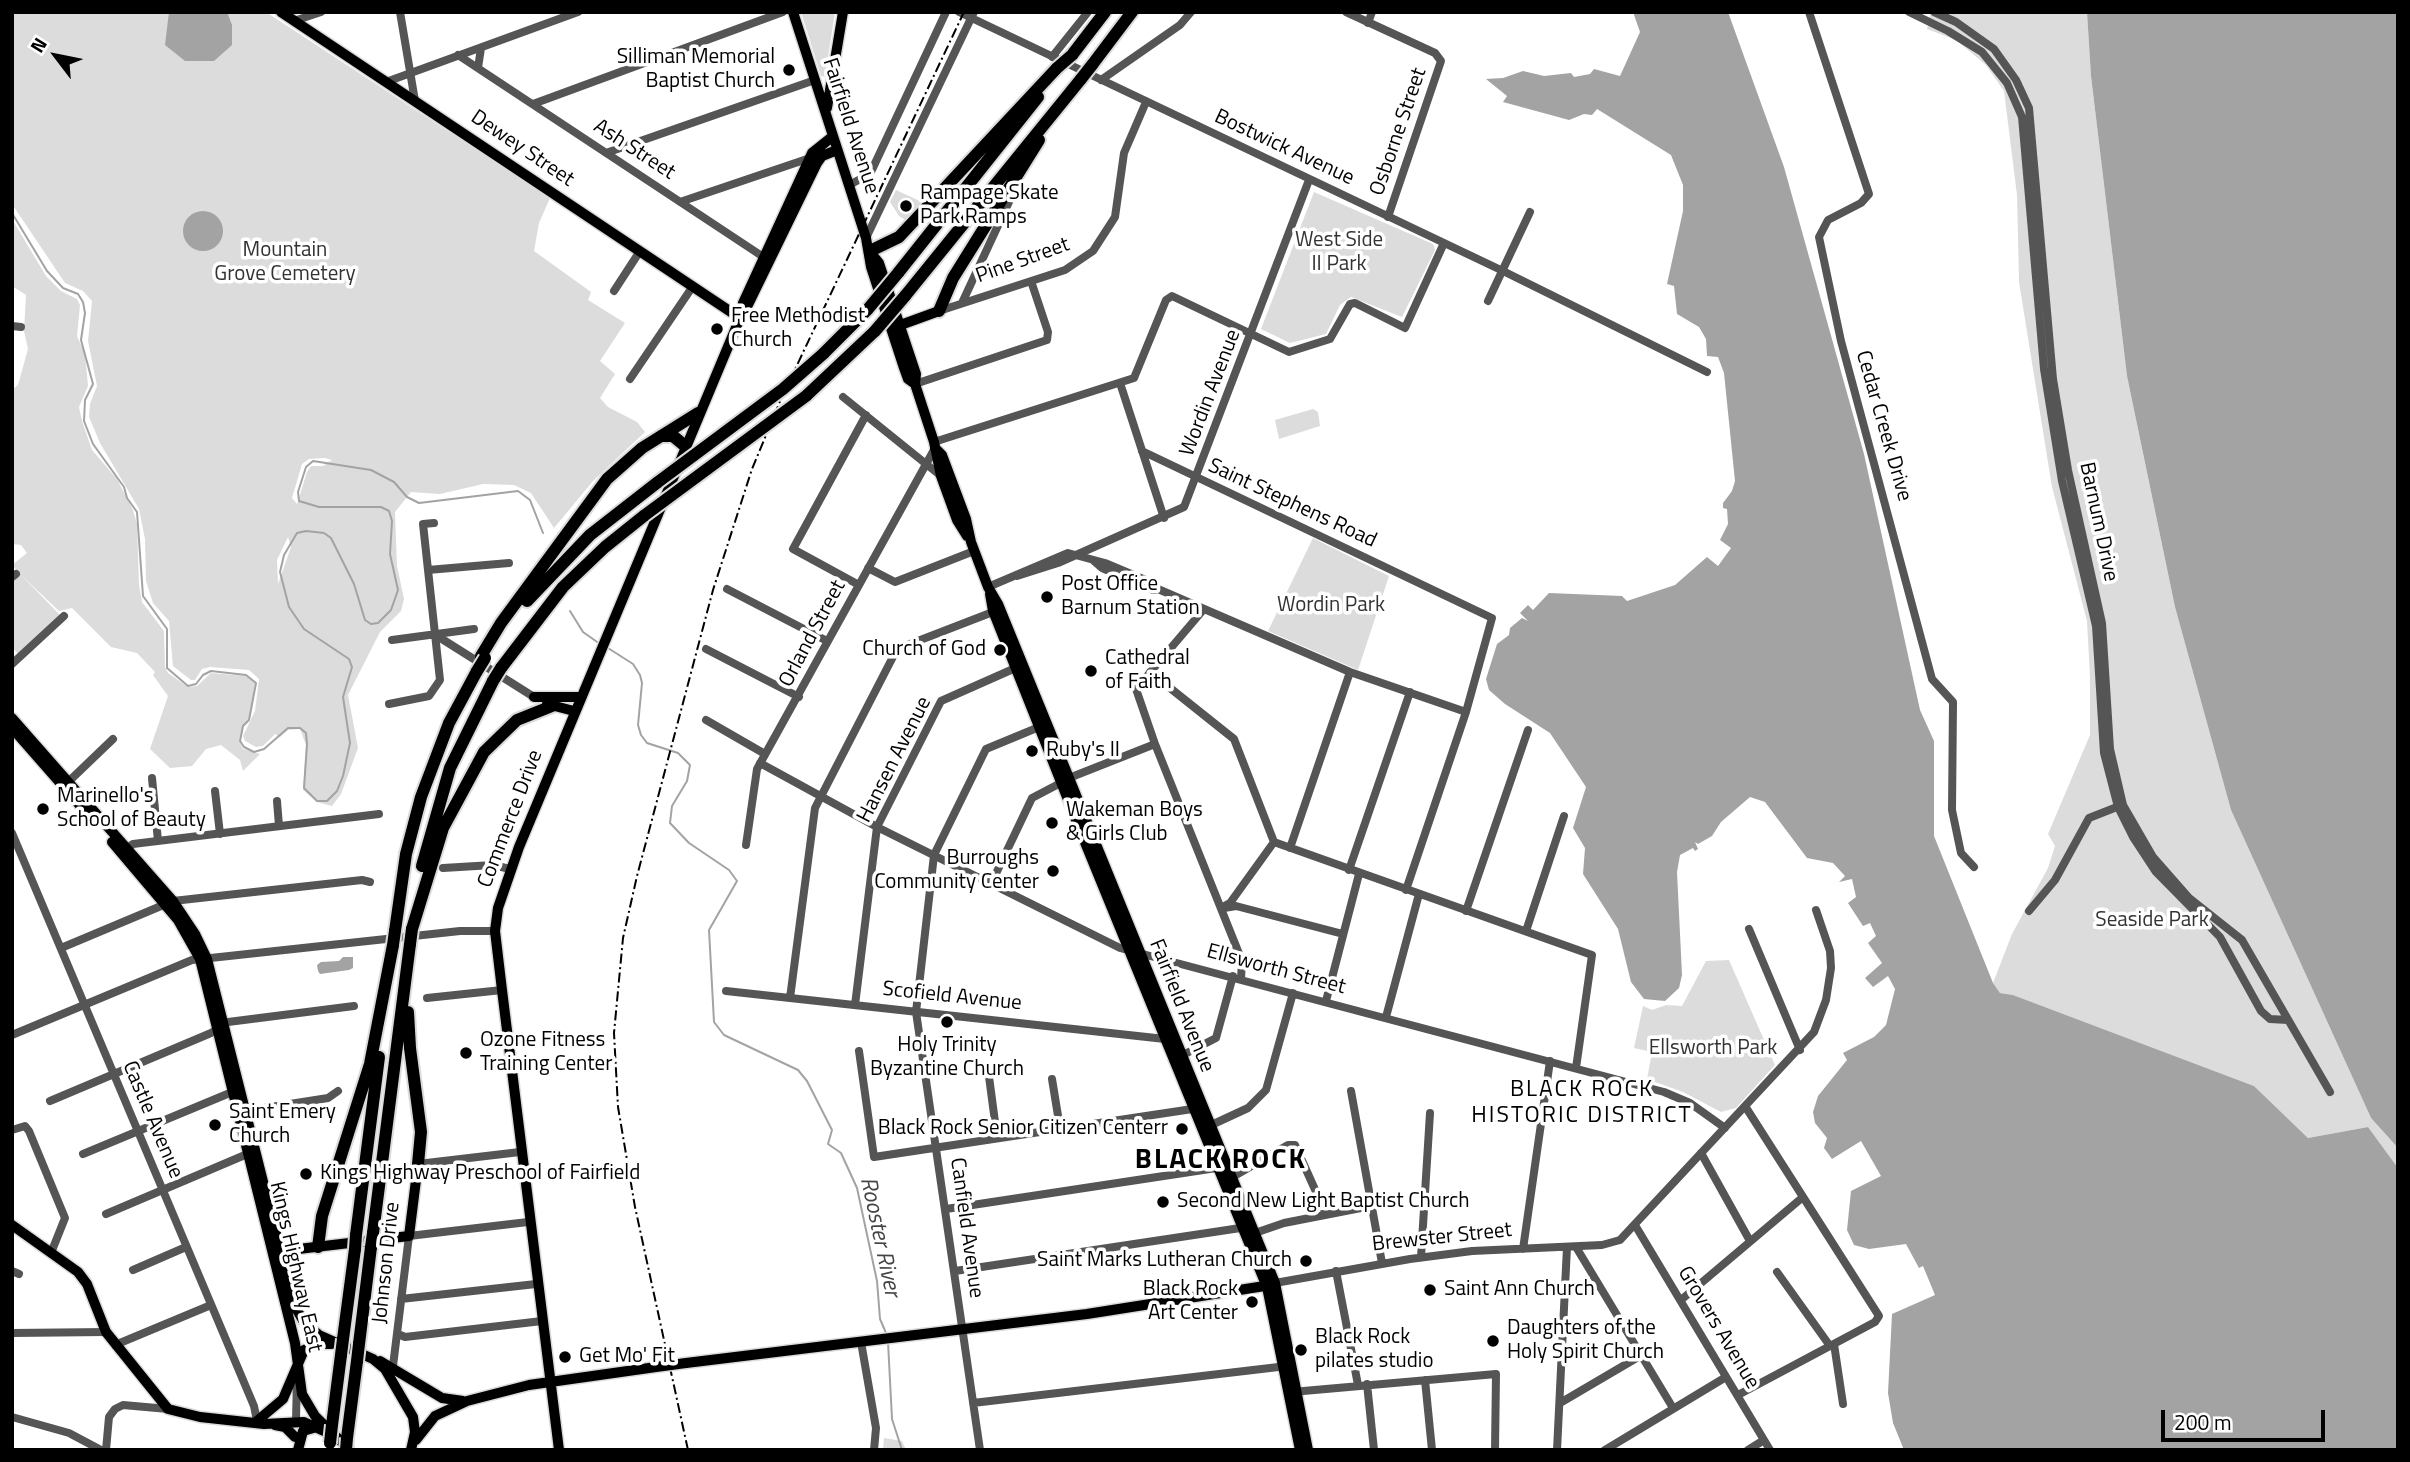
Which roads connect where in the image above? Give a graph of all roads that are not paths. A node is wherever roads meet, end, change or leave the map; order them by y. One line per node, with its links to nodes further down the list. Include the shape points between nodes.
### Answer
1 (281, 12): 20 (main road, Dewey Street)
2 (321, 12): 20 (street)
3 (400, 12): 27 (street)
4 (578, 12): 23 (street)
5 (783, 12): 35 (street)
6 (793, 12): 31 (main road, Fairfield Avenue)
7 (843, 12): 32 (main road)
8 (946, 12): 43 (street, via 870,174)
9 (958, 12): 19 (street, Bostwick Avenue)
10 (1088, 12): 25 (street)
11 (1105, 12): 25 (highway, bridge, via 1072,55)
12 (1132, 12): 28 (highway, bridge)
13 (1191, 12): 29 (street, via 1180,25)
14 (1346, 12): 21 (street)
15 (1372, 12): 21 (street)
16 (1809, 12): 135 (street, Cedar Creek Drive, via 1869,194 1828,220 1819,237 1841,341 1932,679 1953,702 1952,810 1961,853)
17 (1911, 13): 22 (street, Barnum Drive)
18 (1936, 13): 22 (street, Barnum Drive); 122 (street, Barnum Drive, via 1994,49 2017,80 2029,108 2053,379 2102,623 2110,749)
19 (972, 15): 25 (street, Bostwick Avenue); 49 (street)
20 (294, 21): 30 (main road, Dewey Street)
21 (1368, 23): 47 (street, Osborne Street, via 1440,58 1441,67)
22 (1933, 23): 122 (street, Barnum Drive, via 1982,52 2007,83 2022,117 2044,369 2062,481 2096,626 2104,753)
23 (481, 48): 24 (street); 26 (street)
24 (458, 55): 26 (street, Ash Street); 27 (street)
25 (1056, 65): 29 (street, Bostwick Avenue); 49 (highway, via 895,240); 94 (highway, bridge, via 868,309 783,389 605,522 561,562)
26 (478, 68): 35 (street, Ash Street)
27 (408, 73): 30 (street); 33 (street)
28 (1080, 79): 58 (highway, via 960,266); 149 (highway, bridge, via 875,331 806,396 645,515 563,587 501,668 462,740 423,860)
29 (1101, 80): 34 (street, Bostwick Avenue)
30 (386, 82): 33 (main road, Dewey Street)
31 (816, 83): 32 (main road); 36 (main road, Fairfield Avenue); 39 (street)
32 (831, 85): 36 (main road)
33 (415, 101): 50 (main road, Dewey Street)
34 (1146, 102): 42 (street, Bostwick Avenue); 53 (street, Pine Street, via 1124,153 1117,210 1107,234 1073,266)
35 (533, 104): 39 (street, Ash Street)
36 (827, 112): 37 (main road, Fairfield Avenue)
37 (832, 137): 38 (main road, Fairfield Avenue); 40 (main road, Commerce Drive)
38 (837, 150): 43 (main road, Fairfield Avenue); 44 (main road, Commerce Drive, via 820,158)
39 (606, 153): 45 (street, Ash Street)
40 (810, 158): 44 (main road, Commerce Drive); 45 (street)
41 (1023, 175): 57 (street)
42 (1309, 180): 47 (street, Bostwick Avenue); 61 (street, Wordin Avenue)
43 (849, 185): 49 (main road, Fairfield Avenue)
44 (795, 201): 51 (main road, Commerce Drive)
45 (680, 202): 51 (street, Ash Street)
46 (1530, 212): 52 (street)
47 (1388, 217): 48 (street, Bostwick Avenue)
48 (1444, 243): 52 (street, Bostwick Avenue); 61 (street, via 1405,328 1355,303 1345,307 1330,339 1295,353)
49 (868, 245): 60 (main road, Fairfield Avenue)
50 (640, 251): 54 (main road, Dewey Street); 55 (street)
51 (767, 260): 59 (main road, Commerce Drive, via 750,306)
52 (1503, 271): 56 (street); 62 (street, Bostwick Avenue)
53 (1031, 281): 57 (street, Pine Street); 65 (street, via 1047,341)
54 (693, 286): 59 (main road, Dewey Street); 63 (street)
55 (614, 291)
56 (1488, 301)
57 (962, 303): 58 (street, Pine Street)
58 (939, 311): 60 (main road, Pine Street)
59 (740, 318): 67 (main road, Commerce Drive)
60 (895, 327): 65 (main road, Fairfield Avenue, via 908,379)
61 (1252, 334): 64 (street, via 1172,296 1166,300 1134,378); 75 (street, Wordin Avenue)
62 (1707, 372)
63 (630, 379)
64 (1119, 383): 71 (street); 72 (street)
65 (915, 384): 71 (main road, Fairfield Avenue)
66 (843, 397): 68 (street)
67 (698, 413): 69 (highway); 70 (main road, Commerce Drive)
68 (866, 415): 73 (street); 83 (street, via 793,549)
69 (657, 437): 70 (highway, via 673,436); 94 (highway, via 601,486 501,623)
70 (684, 445): 100 (main road, Commerce Drive)
71 (935, 445): 73 (street, Orland Street); 74 (main road, Fairfield Avenue); 78 (main road, Fairfield Avenue, via 966,519)
72 (1142, 451): 75 (street, Saint Stephens Road); 76 (street)
73 (925, 464): 74 (street); 81 (street, Orland Street)
74 (940, 476): 78 (main road, Fairfield Avenue)
75 (1197, 479): 76 (street, Wordin Avenue, via 1184,507); 106 (street, Saint Stephens Road, via 1492,618)
76 (1164, 518): 79 (street, Wordin Avenue)
77 (434, 523): 82 (street, via 424,524)
78 (972, 546): 81 (street, via 895,582); 84 (main road, Fairfield Avenue)
79 (1077, 553): 84 (street, Wordin Avenue); 86 (street)
80 (509, 563): 82 (street)
81 (869, 568): 83 (street, Orland Street)
82 (428, 570): 90 (street)
83 (859, 585): 92 (street, Orland Street)
84 (988, 587): 87 (main road, Fairfield Avenue)
85 (727, 589): 92 (street)
86 (1204, 608): 97 (street); 98 (street)
87 (997, 610): 96 (main road, Fairfield Avenue); 120 (street, via 897,649)
88 (64, 616): 95 (street)
89 (474, 629): 90 (street)
90 (434, 634): 91 (street); 101 (street); 103 (street, via 438,687 429,696)
91 (392, 640)
92 (827, 641): 102 (street, Orland Street)
93 (706, 649): 102 (street)
94 (483, 657): 155 (highway, bridge, via 434,759 418,806)
95 (12, 664)
96 (1019, 666): 110 (main road, Fairfield Avenue); 126 (street, Hansen Avenue, via 942,701)
97 (1150, 672): 113 (street, via 1136,689); 130 (street, via 1234,739)
98 (1350, 672): 99 (street); 132 (street)
99 (1410, 692): 106 (street); 138 (street)
100 (580, 696): 101 (main road); 105 (main road, Commerce Drive)
101 (534, 697): 104 (main road); 107 (highway, via 533,707)
102 (799, 697): 114 (street, Orland Street)
103 (389, 704)
104 (552, 706): 105 (main road); 107 (highway)
105 (574, 711): 137 (main road, Commerce Drive)
106 (1466, 712): 142 (street)
107 (524, 716): 149 (highway, via 489,745 455,803 436,845)
108 (706, 720): 114 (street)
109 (13, 723): 118 (main road, Kings Highway East)
110 (1043, 725): 117 (main road, Fairfield Avenue); 134 (street, Canfield Avenue, via 986,749)
111 (1528, 730): 147 (street)
112 (113, 740): 118 (street)
113 (1154, 744): 117 (street); 145 (street)
114 (765, 754): 115 (street, Orland Street)
115 (760, 763): 120 (street, Ellsworth Street); 131 (street, Orland Street)
116 (152, 778): 129 (street)
117 (1066, 782): 141 (street, via 1032,798); 157 (main road, Fairfield Avenue)
118 (66, 784): 133 (main road, Kings Highway East)
119 (215, 791): 128 (street)
120 (821, 797): 126 (street, Ellsworth Street); 164 (street, via 815,808)
121 (277, 801): 125 (street)
122 (2121, 806): 148 (street, via 2089,818 2055,880); 171 (street, Barnum Drive, via 2175,882 2242,940); 171 (street, Barnum Drive, via 2133,837 2162,878 2220,937 2261,1012 2270,1019)
123 (379, 814): 125 (street)
124 (1564, 816): 152 (street)
125 (279, 826): 128 (street)
126 (877, 827): 134 (street, Ellsworth Street); 167 (street, Hansen Avenue)
127 (12, 833): 156 (street, Castle Avenue)
128 (220, 834): 129 (street)
129 (158, 841): 133 (street, via 132,844)
130 (1274, 842): 132 (street); 145 (street, via 1230,903)
131 (746, 845)
132 (1290, 848): 138 (street)
133 (124, 851): 144 (main road, Kings Highway East)
134 (934, 855): 141 (street, Ellsworth Street); 169 (street, Canfield Avenue)
135 (1974, 867)
136 (443, 868): 137 (street, via 493,865)
137 (510, 869): 151 (main road, Commerce Drive)
138 (1349, 870): 139 (street)
139 (1359, 874): 142 (street); 153 (street)
140 (370, 882): 144 (street)
141 (990, 884): 157 (street, Ellsworth Street)
142 (1406, 890): 143 (street)
143 (1419, 894): 147 (street); 170 (street)
144 (170, 902): 156 (street); 158 (main road, Kings Highway East)
145 (1221, 908): 153 (street, via 1236,906); 159 (street, via 1242,961)
146 (1816, 910): 175 (street, Brewster Street, via 1831,968 1820,1021)
147 (1466, 911): 152 (street)
148 (2029, 911)
149 (412, 929): 154 (highway, bridge)
150 (1749, 929): 175 (street)
151 (495, 931): 158 (street, via 433,933); 160 (main road, Commerce Drive)
152 (1525, 931): 179 (street, via 1592,955)
153 (1343, 934): 165 (street)
154 (410, 944): 203 (highway, via 408,1030 421,1132); 246 (highway, bridge)
155 (393, 945): 220 (highway, via 370,1064 322,1216); 245 (highway, bridge)
156 (61, 948): 166 (street, Castle Avenue)
157 (1134, 951): 159 (street, Ellsworth Street); 174 (main road, Fairfield Avenue)
158 (203, 959): 166 (street); 172 (main road, Kings Highway East)
159 (1237, 978): 162 (street, Ellsworth Street); 177 (street, via 1216,1038)
160 (502, 990): 163 (street); 199 (main road, Commerce Drive)
161 (726, 991): 164 (street, Scofield Avenue)
162 (1293, 993): 165 (street, Ellsworth Street); 192 (street, via 1266,1090 1248,1108)
163 (427, 998)
164 (790, 998): 167 (street, Scofield Avenue)
165 (1325, 1001): 170 (street, Ellsworth Street)
166 (84, 1005): 173 (street); 181 (street, Castle Avenue)
167 (855, 1005): 169 (street, Scofield Avenue)
168 (354, 1006): 172 (street)
169 (916, 1012): 174 (street, Scofield Avenue); 198 (street, Canfield Avenue)
170 (1386, 1017): 178 (street, Ellsworth Street)
171 (2288, 1020): 186 (street, Barnum Drive)
172 (220, 1026): 181 (street); 183 (main road, Kings Highway East)
173 (12, 1035)
174 (1169, 1037): 177 (main road, Fairfield Avenue)
175 (1800, 1050): 188 (street, Brewster Street)
176 (859, 1051): 198 (street, via 874,1157)
177 (1178, 1058): 189 (main road, Fairfield Avenue)
178 (1550, 1061): 179 (street, Ellsworth Street); 222 (street)
179 (1576, 1068): 194 (street, Ellsworth Street, via 1680,1098)
180 (988, 1069): 197 (street)
181 (113, 1074): 187 (street); 196 (street, Castle Avenue)
182 (1052, 1079): 193 (street)
183 (236, 1090): 190 (main road, Kings Highway East); 196 (street)
184 (338, 1091): 190 (street, via 328,1098)
185 (1351, 1091): 208 (street)
186 (2330, 1092)
187 (50, 1101)
188 (1745, 1106): 194 (street, Brewster Street); 207 (street)
189 (1198, 1108): 192 (main road, Fairfield Avenue); 193 (street)
190 (241, 1112): 200 (main road, Kings Highway East)
191 (1430, 1113): 226 (street)
192 (1206, 1127): 204 (main road, Fairfield Avenue)
193 (1060, 1128): 197 (street)
194 (1724, 1128): 201 (street, Brewster Street)
195 (12, 1130): 224 (street, via 25,1126 65,1218)
196 (137, 1131): 202 (street); 206 (street, Castle Avenue)
197 (997, 1137): 198 (street)
198 (937, 1148): 209 (street, Canfield Avenue)
199 (520, 1152): 203 (street); 212 (main road, Commerce Drive)
200 (251, 1153): 206 (street); 223 (main road, Kings Highway East)
201 (1701, 1153): 213 (street, Brewster Street); 218 (street)
202 (83, 1154)
203 (418, 1164): 216 (main road, Johnson Drive)
204 (1222, 1167): 205 (main road, Fairfield Avenue); 209 (street)
205 (1227, 1180): 211 (street, via 1295,1145); 215 (main road, Fairfield Avenue)
206 (162, 1189): 210 (street); 219 (street, Castle Avenue)
207 (1803, 1197): 218 (street); 244 (street, via 1879,1317)
208 (1371, 1206): 211 (street); 227 (street)
209 (946, 1209): 229 (street, Canfield Avenue)
210 (106, 1214)
211 (1325, 1214): 215 (street)
212 (528, 1222): 216 (street); 232 (main road, Commerce Drive)
213 (1635, 1224): 221 (street, Brewster Street, via 1612,1243); 235 (street, Grovers Avenue)
214 (12, 1225): 224 (main road)
215 (1248, 1231): 229 (street); 233 (main road, Fairfield Avenue)
216 (409, 1236): 217 (main road); 225 (street, Johnson Drive)
217 (392, 1238): 220 (main road); 225 (street)
218 (1750, 1241): 235 (street)
219 (186, 1247): 228 (street); 236 (street, Castle Avenue)
220 (318, 1247): 223 (main road)
221 (1571, 1247): 222 (street, Brewster Street); 247 (street); 259 (street)
222 (1523, 1249): 226 (street, Brewster Street)
223 (276, 1251): 245 (main road, Kings Highway East, via 299,1314 315,1333); 248 (main road, Kings Highway East)
224 (51, 1253): 239 (main road, via 87,1284)
225 (407, 1253): 234 (street, Johnson Drive)
226 (1421, 1257): 227 (street, Brewster Street)
227 (1382, 1263): 230 (street, Brewster Street)
228 (133, 1270)
229 (955, 1271): 238 (street, Canfield Avenue)
230 (1336, 1271): 233 (street, Brewster Street); 254 (street)
231 (1777, 1272): 244 (street)
232 (536, 1284): 234 (street); 237 (main road, Commerce Drive)
233 (1271, 1285): 238 (main road, Brewster Street); 250 (main road, Fairfield Avenue)
234 (401, 1299): 241 (street, Johnson Drive)
235 (1681, 1300): 251 (street, Grovers Avenue)
236 (211, 1305): 243 (street); 265 (street, Castle Avenue)
237 (542, 1321): 241 (street, via 405,1337); 253 (main road, Commerce Drive)
238 (964, 1329): 242 (main road, Brewster Street); 258 (street, Canfield Avenue)
239 (106, 1332): 240 (street); 243 (main road)
240 (12, 1333)
241 (398, 1334): 249 (street, Johnson Drive)
242 (862, 1342): 253 (main road, Brewster Street, bridge); 276 (street, via 876,1428)
243 (115, 1345): 262 (main road)
244 (1832, 1345): 256 (street); 260 (street)
245 (340, 1346): 246 (main road, Kings Highway East); 248 (main road, via 310,1346); 270 (highway, bridge, via 332,1425)
246 (361, 1354): 249 (main road); 270 (highway); 271 (main road, Kings Highway East, via 388,1373 409,1408 415,1427)
247 (1640, 1356): 259 (street); 261 (street)
248 (298, 1359): 264 (street); 265 (main road, via 283,1399); 270 (main road, Kings Highway East, via 306,1404)
249 (393, 1366): 257 (main road, via 442,1398)
250 (1287, 1366): 255 (main road, Fairfield Avenue); 258 (street)
251 (1726, 1377): 256 (street, Grovers Avenue); 261 (street)
252 (1425, 1380): 254 (street); 281 (street); 282 (street, via 1496,1374)
253 (548, 1382): 257 (main road, Brewster Street); 275 (main road, Commerce Drive)
254 (1362, 1384): 255 (street); 280 (street)
255 (1292, 1392): 278 (main road, Fairfield Avenue); 279 (main road, Fairfield Avenue)
256 (1738, 1395): 269 (street, Grovers Avenue)
257 (467, 1401): 271 (main road, via 431,1419)
258 (974, 1402): 277 (street, Canfield Avenue)
259 (1560, 1403): 283 (street)
260 (1843, 1404)
261 (1673, 1408): 284 (street)
262 (168, 1409): 265 (main road); 273 (street, via 123,1405 113,1412)
263 (12, 1417): 272 (street, via 69,1433)
264 (296, 1421): 266 (main road); 267 (main road); 268 (main road)
265 (257, 1422): 266 (main road)
266 (268, 1424): 268 (main road, via 285,1427)
267 (317, 1427): 270 (main road); 274 (main road, via 303,1430)
268 (295, 1437): 274 (main road)
269 (1764, 1440): 285 (street); 286 (street, Grovers Avenue)
270 (340, 1445)
271 (411, 1448)
272 (101, 1450)
273 (106, 1450)
274 (296, 1450)
275 (559, 1450)
276 (874, 1450)
277 (980, 1450)
278 (1300, 1450)
279 (1308, 1450)
280 (1374, 1450)
281 (1432, 1450)
282 (1495, 1450)
283 (1557, 1450)
284 (1605, 1450)
285 (1748, 1450)
286 (1770, 1450)

